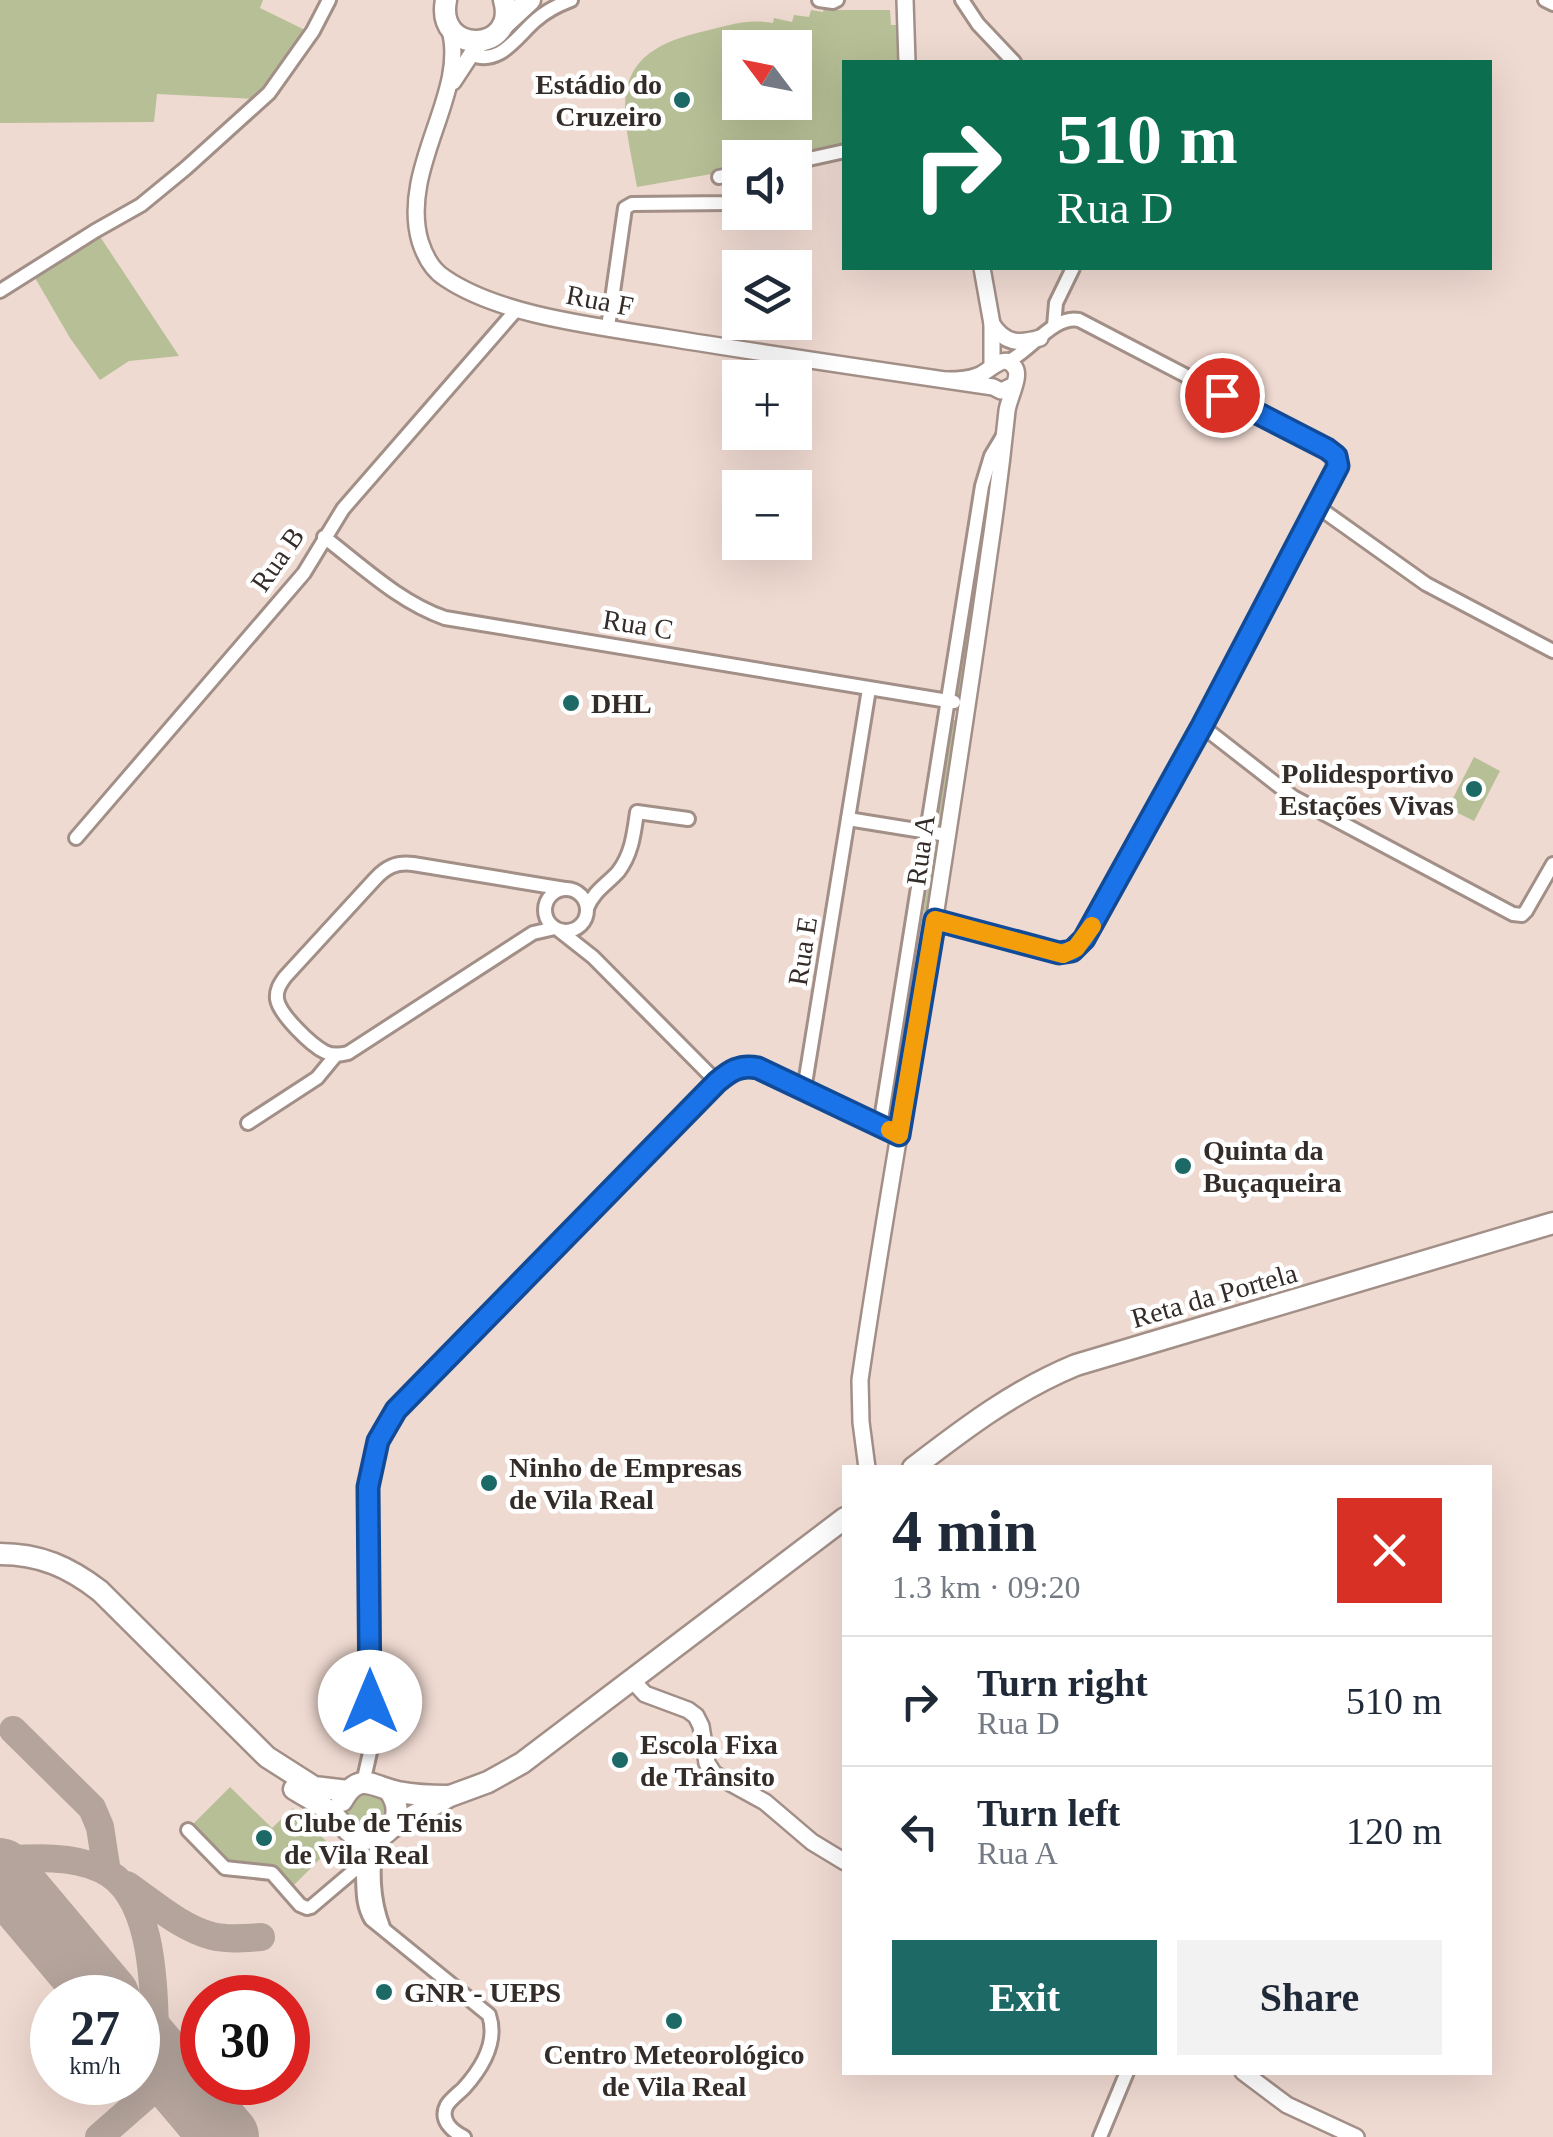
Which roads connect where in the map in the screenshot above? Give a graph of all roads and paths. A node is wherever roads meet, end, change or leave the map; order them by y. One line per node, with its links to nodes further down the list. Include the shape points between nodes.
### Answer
1 (329, 0): 23 (street, via 266,96 186,168 141,206)
2 (446, 0): 13 (main road)
3 (504, 0): 12 (main road)
4 (530, 0): 12 (main road)
5 (571, 0): 14 (street, via 538,18 500,54 487,58)
6 (820, 0): 7 (street)
7 (838, 0)
8 (905, 0): 15 (street)
9 (962, 0): 16 (street)
10 (1545, 0): 11 (street)
11 (1553, 4)
12 (503, 26): 14 (main road)
13 (448, 27): 14 (main road); 17 (street, via 453,54)
14 (477, 48): 17 (street)
15 (908, 60)
16 (1012, 60)
17 (446, 94): 24 (street, Rua F, via 420,181 420,242 444,278)
18 (842, 152): 19 (street)
19 (812, 158)
20 (722, 202): 27 (street, via 626,208)
21 (982, 270): 25 (street)
22 (1072, 270): 26 (street, via 1056,303)
23 (0, 291)
24 (517, 309): 27 (street, Rua F); 33 (street, Rua B)
25 (992, 324): 28 (street, via 1012,342); 29 (street)
26 (1054, 326): 28 (street); 32 (street, via 1079,320 1332,453 1338,466)
27 (608, 327): 29 (street, Rua F, via 947,380)
28 (1040, 338): 29 (street); 30 (street)
29 (997, 373): 30 (street, via 1015,368); 30 (street, via 1006,390); 31 (street)
30 (1016, 381): 31 (street, Rua A)
31 (1005, 434): 36 (street, via 982,486); 37 (street, Rua A)
32 (1318, 506): 34 (street, via 1426,584); 38 (street)
33 (324, 537): 35 (street, Rua C, via 402,596 445,618); 43 (street, Rua B, via 304,573)
34 (1553, 651)
35 (870, 688): 36 (street, Rua C); 40 (street, Rua E)
36 (948, 702): 37 (street, Rua C); 41 (street)
37 (968, 704): 42 (street, Rua A)
38 (1202, 726): 44 (street, via 1293,797 1514,914 1526,911); 50 (street, via 1088,934 1072,951)
39 (688, 819): 46 (street, via 637,812 627,859)
40 (848, 819): 41 (street); 56 (street, Rua E)
41 (928, 832): 42 (street); 58 (street)
42 (947, 835): 50 (street, Rua A)
43 (76, 838)
44 (1553, 864)
45 (534, 884): 47 (street); 48 (street); 54 (street, via 408,863 382,872 278,990 284,1015)
46 (601, 886): 47 (street); 49 (street)
47 (571, 890): 48 (street, via 552,894); 49 (street, via 582,896)
48 (546, 908): 51 (street); 52 (street)
49 (586, 915): 51 (street, via 573,930); 53 (street)
50 (935, 920): 59 (street, Rua A)
51 (558, 929): 52 (street); 53 (street)
52 (533, 933): 54 (street, via 360,1048)
53 (593, 957): 55 (street)
54 (336, 1055): 57 (street, via 317,1078)
55 (717, 1082): 56 (street, via 752,1066); 67 (street, via 396,1410 380,1434 368,1494)
56 (804, 1090): 58 (street)
57 (248, 1123)
58 (880, 1126): 59 (street)
59 (899, 1135): 61 (street, Rua A, via 860,1380)
60 (1553, 1223): 62 (main road, Reta da Portela, via 1076,1364 992,1408)
61 (871, 1465)
62 (917, 1465)
63 (842, 1520): 65 (main road)
64 (0, 1554): 66 (main road, via 52,1562 92,1584)
65 (632, 1680): 68 (main road, via 515,1767); 72 (street, via 645,1694 696,1716 713,1773 765,1802)
66 (268, 1756): 67 (main road, via 314,1787); 69 (main road, via 289,1785)
67 (370, 1787): 68 (main road); 69 (main road, via 341,1806); 71 (main road, via 396,1804 395,1821)
68 (450, 1796): 71 (main road)
69 (348, 1828): 71 (main road, via 368,1839); 73 (street)
70 (188, 1830): 73 (street, via 223,1866 272,1873 306,1908)
71 (385, 1833): 74 (street, via 374,1855)
72 (842, 1860)
73 (364, 1862): 74 (street, via 366,1910)
74 (384, 1930): 77 (street, via 489,2014 488,2053 446,2110 450,2128)
75 (1126, 2075): 78 (street)
76 (1247, 2075): 79 (street, via 1287,2105)
77 (464, 2137)
78 (1100, 2137)
79 (1356, 2137)

